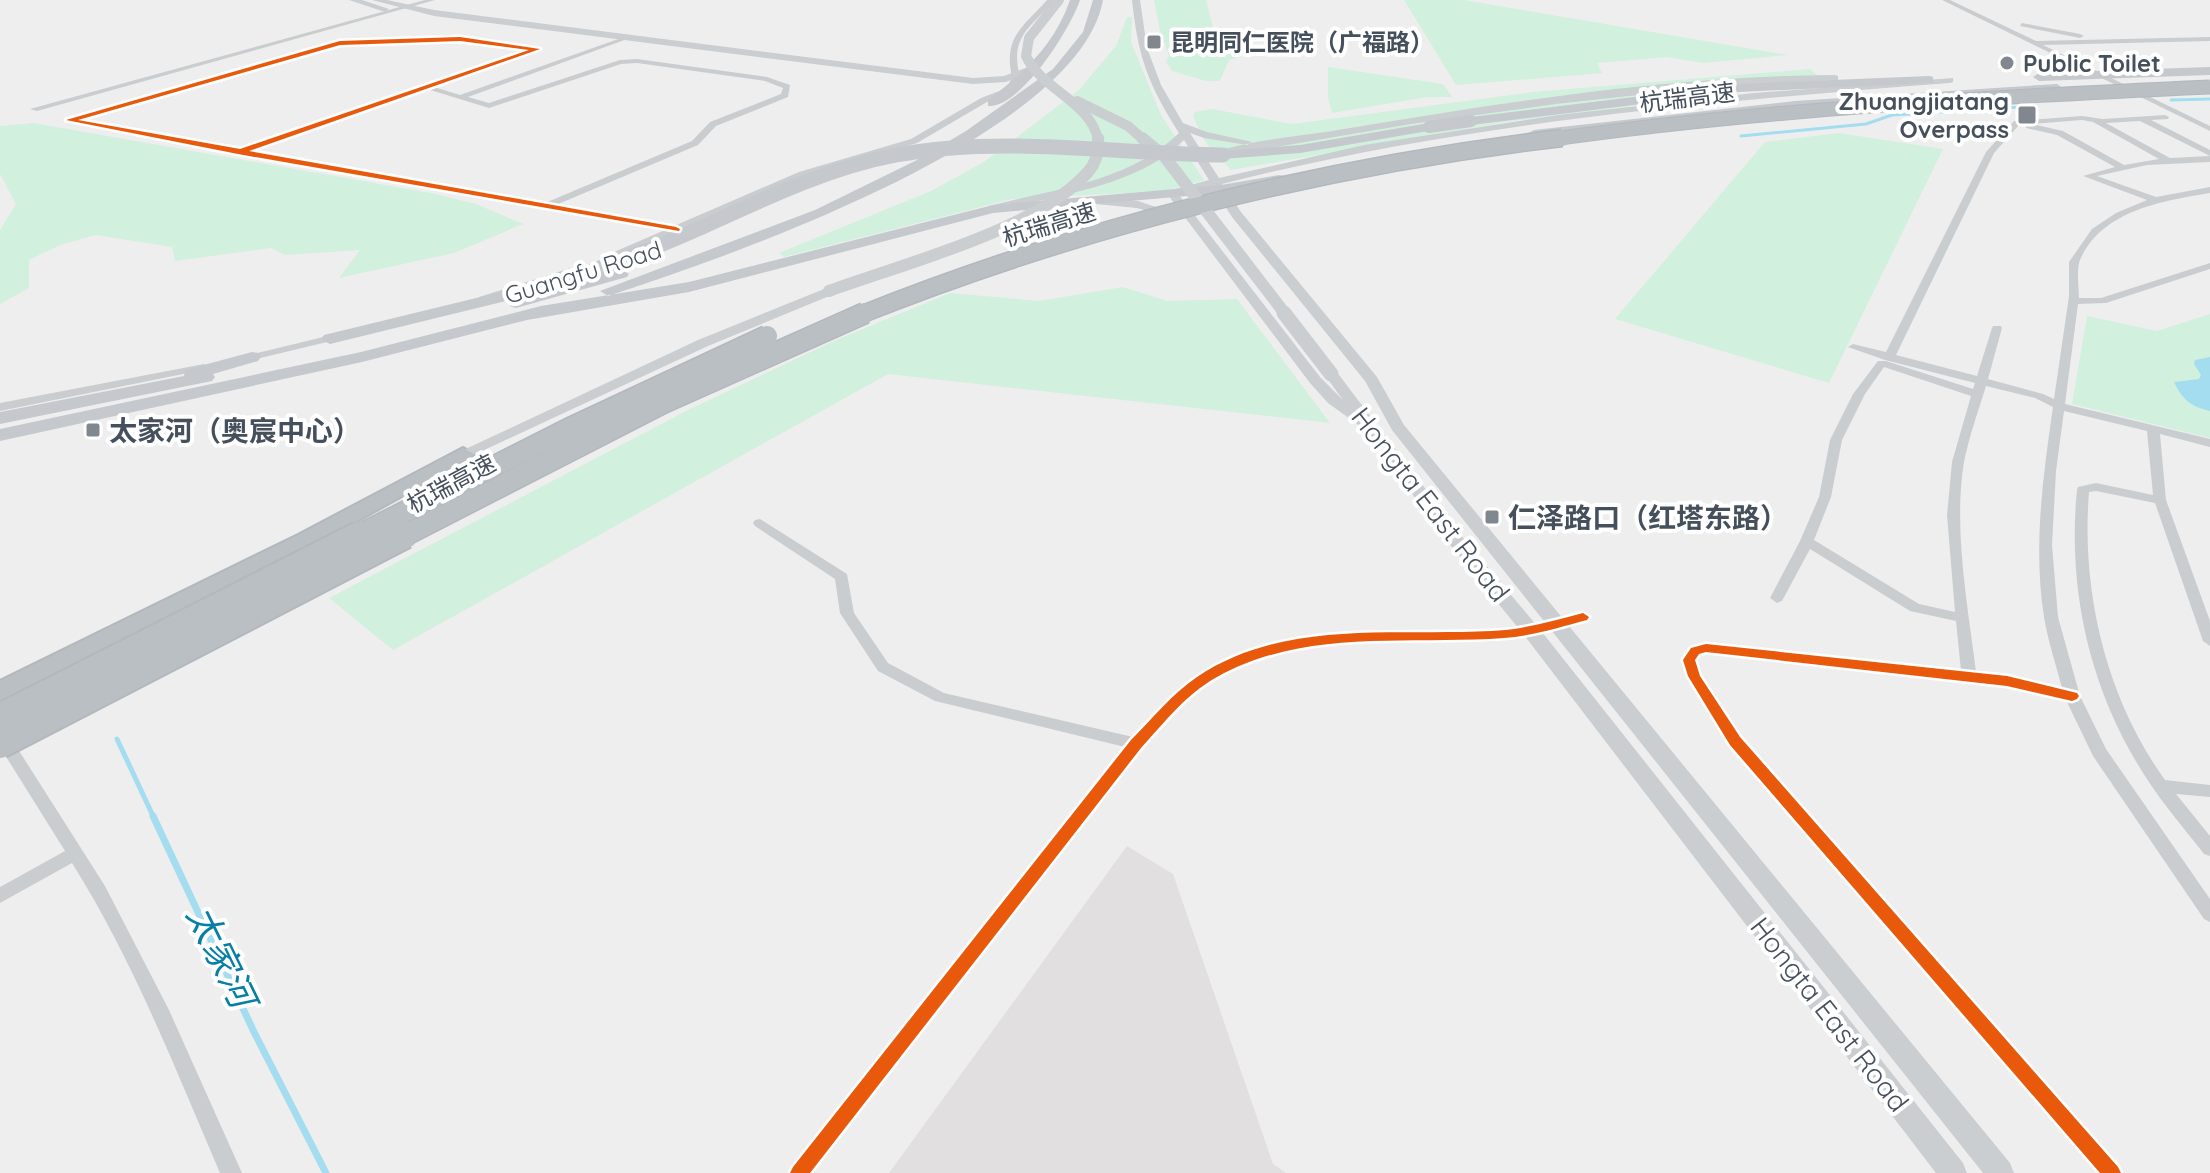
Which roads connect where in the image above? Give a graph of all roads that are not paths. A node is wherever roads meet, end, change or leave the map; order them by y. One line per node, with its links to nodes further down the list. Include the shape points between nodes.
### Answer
1 (353, 0): 11 (main road)
2 (376, 0): 10 (main road)
3 (432, 0): 10 (street)
4 (1051, 0): 20 (street, via 1015,40 1012,61)
5 (1059, 0): 25 (main road, bridge, via 1030,36 1025,53 1033,72)
6 (1075, 0): 20 (main road, Guangfu Road, via 1050,50)
7 (1098, 0): 58 (main road, Guangfu Road, via 1094,21 1061,69 941,153 815,216 649,278)
8 (1136, 0): 35 (main road, Hongta East Road, via 1142,48)
9 (1945, 0): 16 (street)
10 (404, 8): 11 (street); 14 (main road)
11 (393, 12): 14 (main road); 29 (street)
12 (2022, 25): 15 (street)
13 (2210, 39): 15 (street)
14 (622, 40): 17 (main road); 27 (street)
15 (2104, 41): 16 (street)
16 (2034, 43): 19 (street)
17 (859, 69): 20 (main road, via 973,81); 28 (main road, via 967,86)
18 (2210, 71): 19 (main road)
19 (2098, 75): 21 (main road); 23 (street)
20 (1019, 78): 28 (main road, Guangfu Road)
21 (1950, 80): 34 (main road, via 1764,79); 37 (main road, via 1696,100); 60 (main road, bridge, via 1739,88 1471,121 1284,151 1144,154 1018,145 907,153 801,182 657,247 562,281)
22 (2210, 83): 23 (main road); 86 (highway, 杭瑞高速, bridge, via 1855,95 1571,126 1287,174 1066,229 869,295 690,370); 89 (highway, 杭瑞高速, bridge, via 1868,103 1584,134 1299,183 1067,242 885,305 707,381)
23 (2120, 86): 38 (street); 40 (main road, via 1847,100)
24 (430, 88): 27 (street); 42 (street); 42 (street, via 537,49 460,39 340,43 69,120)
25 (1060, 93): 69 (main road, Hongta East Road, bridge, via 1128,126 1157,148); 73 (main road, bridge, via 1089,118 1098,139 1094,162 1074,186 1048,203 703,343)
26 (2210, 94): 30 (highway, bridge)
27 (460, 97): 52 (street, via 489,106 628,61 767,79 787,87 785,95 713,124 695,143)
28 (994, 99): 55 (street, via 914,141 802,174); 65 (main road, Guangfu Road, via 922,150 850,186 637,269 451,321)
29 (34, 109)
30 (1822, 116): 40 (main road, via 1596,141)
31 (2165, 117): 33 (street)
32 (2093, 119): 33 (street); 36 (street); 45 (street)
33 (2142, 119): 43 (street)
34 (1414, 120): 37 (main road); 41 (main road)
35 (1177, 122): 39 (main road, Hongta East Road); 41 (main road, via 1222,140)
36 (2017, 123): 46 (street, via 2060,133); 63 (street, via 1990,152)
37 (1497, 127): 47 (main road, via 1337,154)
38 (2210, 129)
39 (1185, 133): 44 (main road, Hongta East Road); 53 (main road, via 1132,169)
40 (1510, 138): 47 (main road)
41 (1270, 143): 44 (main road)
42 (238, 152): 52 (street)
43 (2210, 156): 45 (street)
44 (1202, 158): 47 (main road, Hongta East Road)
45 (2170, 161): 46 (street)
46 (2122, 167): 50 (street, via 2087,176)
47 (1219, 185): 49 (main road); 80 (main road, Hongta East Road, via 1236,214 1372,380 1397,427)
48 (2210, 190): 50 (street)
49 (1172, 193): 51 (main road); 54 (main road)
50 (2155, 200): 57 (street, via 2119,215 2086,241 2074,262)
51 (1086, 201): 53 (main road); 54 (main road, via 1150,207)
52 (544, 207): 55 (street)
53 (993, 209): 58 (main road, via 689,287)
54 (1200, 228): 69 (main road, via 1315,380)
55 (676, 229): 60 (street, via 555,277)
56 (2210, 266): 57 (street, via 2102,301)
57 (2073, 301): 66 (street)
58 (528, 315): 71 (main road, Guangfu Road, via 362,357)
59 (1997, 328): 64 (street)
60 (330, 339): 62 (street)
61 (1853, 347): 63 (street)
62 (252, 357): 65 (main road); 67 (street)
63 (1889, 358): 64 (street)
64 (1981, 389): 66 (street, via 2039,396); 76 (street, via 1882,363 1836,440 1825,497); 79 (street, via 1958,462 1954,515)
65 (141, 390): 68 (main road, Guangfu Road)
66 (2059, 406): 70 (street); 85 (street, via 2045,545 2051,617)
67 (0, 407)
68 (0, 418)
69 (1368, 425): 81 (main road, Hongta East Road)
70 (2153, 429): 72 (street); 74 (street)
71 (0, 435)
72 (2210, 443)
73 (463, 454): 84 (highway, via 306,540)
74 (2160, 500): 82 (street); 90 (street, via 2096,487 2083,490 2079,516 2087,609 2110,695)
75 (760, 523): 88 (street, via 842,577 847,613 883,667 940,697)
76 (1807, 541): 77 (street); 79 (street, via 1915,608)
77 (1777, 598)
78 (1583, 617): 80 (street)
79 (1962, 618): 83 (street)
80 (1557, 624): 81 (street); 99 (main road, Hongta East Road)
81 (1531, 631): 88 (street, via 1298,643 1247,656 1183,695); 98 (main road, Hongta East Road)
82 (2210, 641)
83 (1969, 677): 85 (street); 100 (street, via 1706,648 1689,660 1735,741)
84 (0, 692)
85 (2072, 696): 95 (street, via 2099,752)
86 (0, 717)
87 (0, 734): 93 (street)
88 (1136, 744): 97 (street)
89 (0, 745)
90 (2162, 786): 91 (street); 92 (street)
91 (2210, 791)
92 (2210, 849)
93 (74, 854): 94 (street); 96 (street, via 99,891 162,1016)
94 (0, 896)
95 (2210, 914)
96 (231, 1173)
97 (799, 1173)
98 (1953, 1173)
99 (2000, 1173)
100 (2112, 1173)

